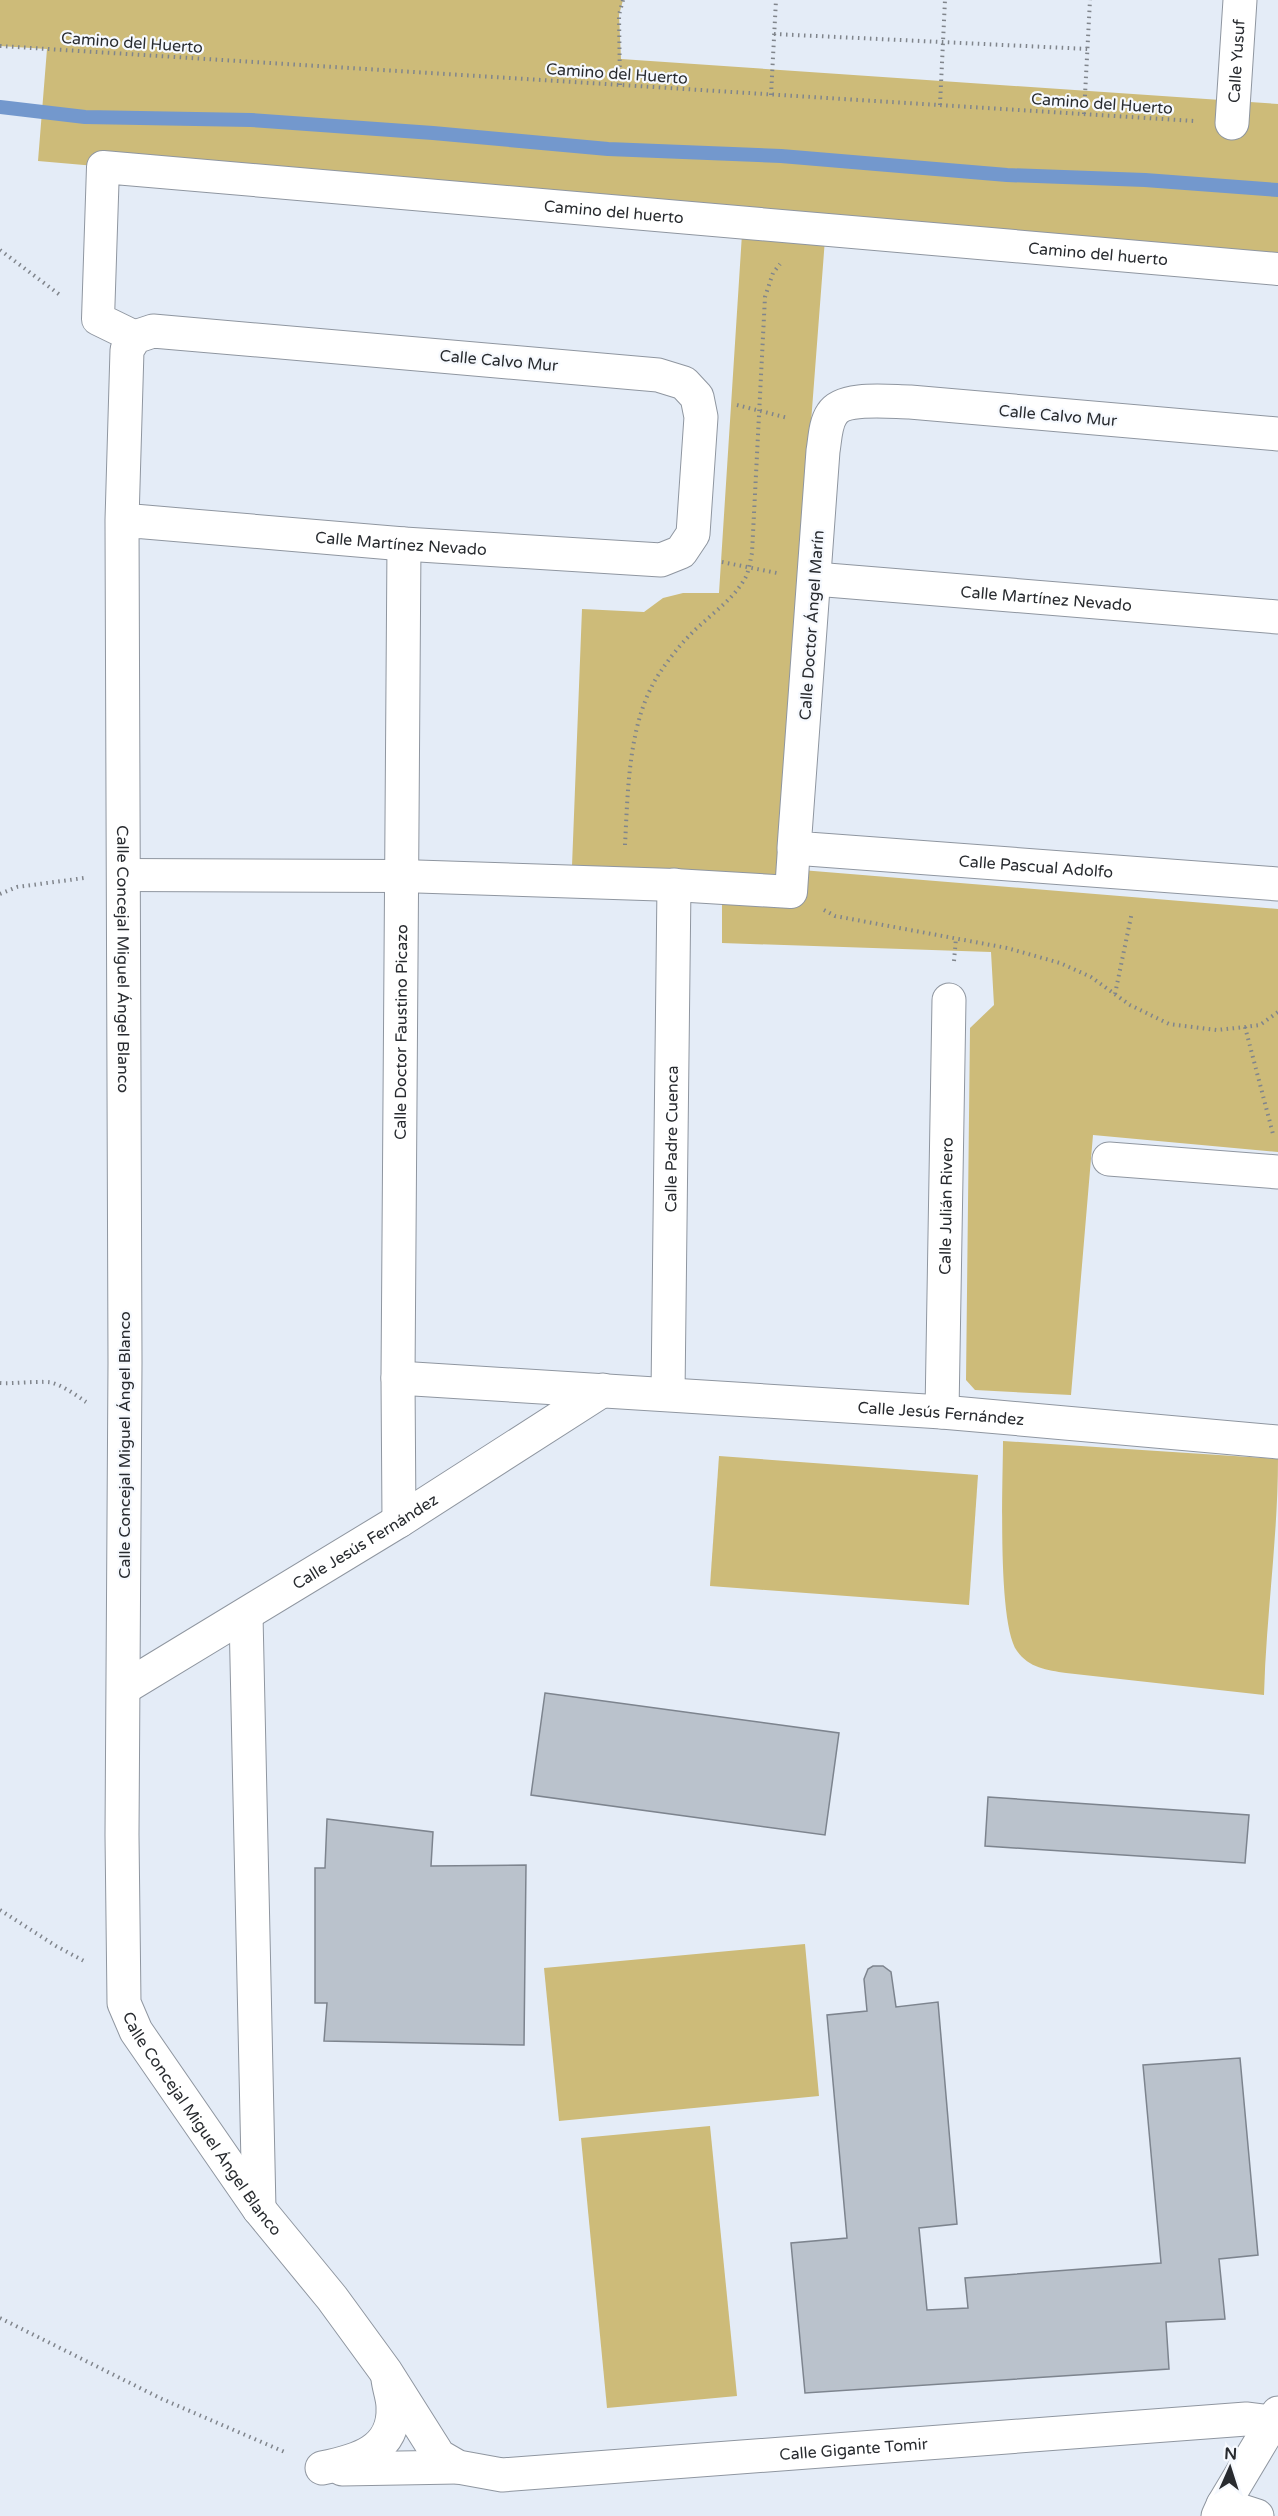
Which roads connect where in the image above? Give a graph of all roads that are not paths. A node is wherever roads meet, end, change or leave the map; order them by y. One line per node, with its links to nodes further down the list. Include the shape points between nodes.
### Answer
1 (1240, 0): 2 (street, Calle Yusuf)
2 (1233, 123)
3 (1278, 269): 4 (street, Camino del huerto, via 103,167 98,319)
4 (135, 337): 7 (street, Calle Concejal Miguel Ángel Blanco, via 127,350); 9 (street, Calle Calvo Mur, via 153,331 658,375 684,382 697,397 701,417 693,534)
5 (833, 417): 6 (street, Calle Calvo Mur, via 851,403 910,402); 10 (street, Calle Doctor Ángel Marín, via 823,451)
6 (1278, 434)
7 (122, 520): 8 (street, Calle Martínez Nevado); 13 (street, Calle Concejal Miguel Ángel Blanco)
8 (404, 544): 9 (street, Calle Martínez Nevado, via 661,560); 14 (street, Calle Doctor Faustino Picazo)
9 (681, 552)
10 (815, 579): 11 (street, Calle Martínez Nevado); 12 (street, Calle Doctor Ángel Marín)
11 (1278, 617)
12 (794, 848): 15 (street, Calle Pascual Adolfo); 16 (street, via 792,892)
13 (124, 875): 14 (street); 27 (street, Calle Concejal Miguel Ángel Blanco)
14 (402, 876): 16 (street); 20 (street, Calle Doctor Faustino Picazo)
15 (1278, 884)
16 (674, 885): 22 (street, Calle Padre Cuenca)
17 (949, 1000): 23 (street, Calle Julián Rivero)
18 (1276, 1158): 19 (street)
19 (1109, 1159)
20 (398, 1378): 21 (street, Calle Jesús Fernández); 25 (street, Calle Doctor Faustino Picazo)
21 (603, 1390): 22 (street, Calle Jesús Fernández); 25 (street, Calle Jesús Fernández)
22 (668, 1394): 23 (street, Calle Jesús Fernández)
23 (942, 1412): 24 (street, Calle Jesús Fernández)
24 (1278, 1442)
25 (399, 1521): 26 (street, Calle Jesús Fernández)
26 (246, 1615): 27 (street, Calle Jesús Fernández); 28 (street)
27 (124, 1688): 28 (street, Calle Concejal Miguel Ángel Blanco, via 124,2003 136,2031)
28 (259, 2208): 29 (street, Calle Concejal Miguel Ángel Blanco, via 333,2298)
29 (386, 2372): 31 (street, Calle Concejal Miguel Ángel Blanco); 31 (street, Calle Gigante Tomir, via 393,2407 390,2429 379,2447 354,2462 322,2468)
30 (1275, 2417): 31 (street, Calle Gigante Tomir, via 502,2475); 32 (street)
31 (449, 2462)
32 (1221, 2510): 33 (street)
33 (1257, 2516)

